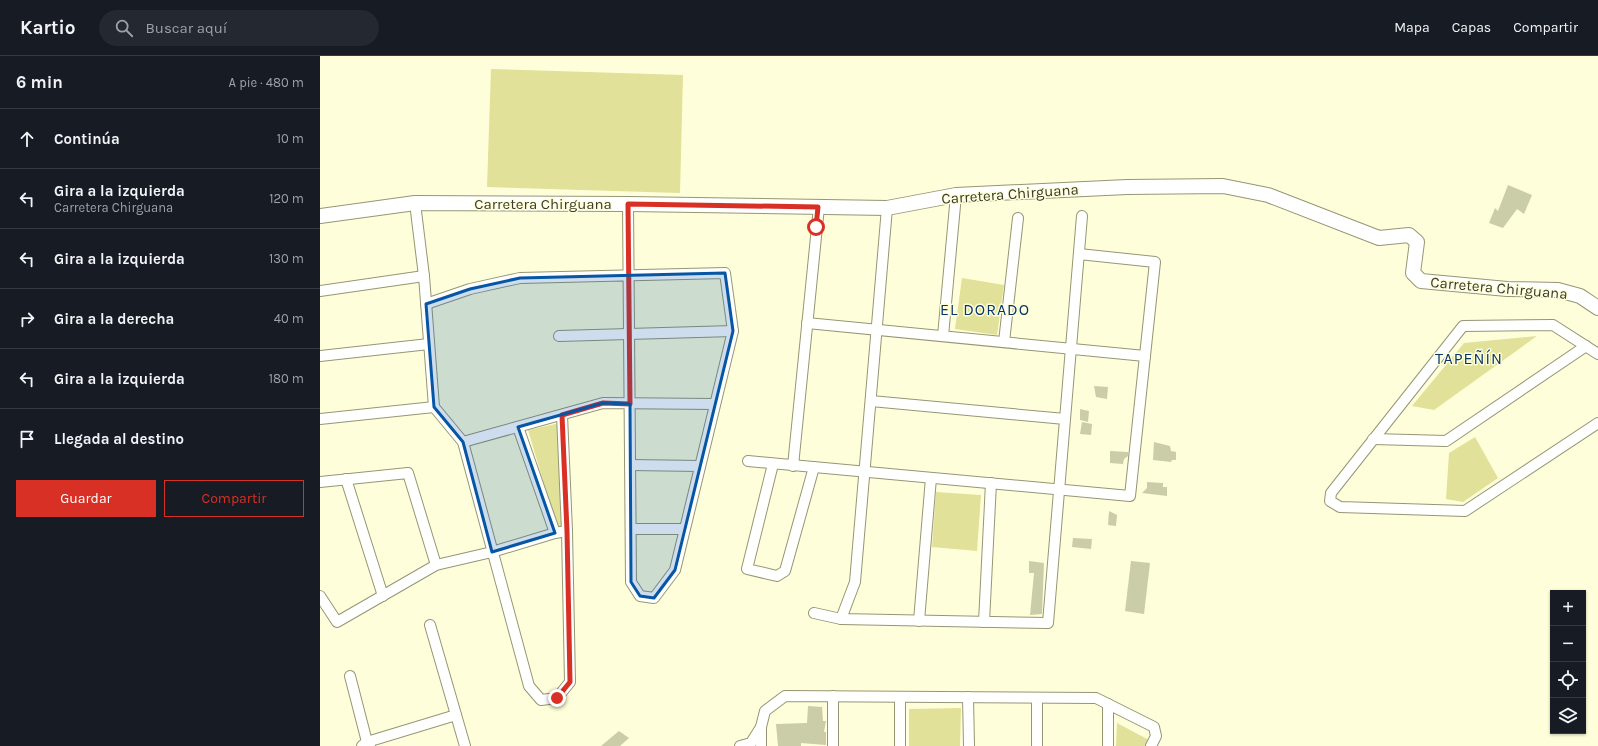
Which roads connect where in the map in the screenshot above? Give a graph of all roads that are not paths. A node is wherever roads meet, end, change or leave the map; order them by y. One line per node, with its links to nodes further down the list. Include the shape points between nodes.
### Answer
1 (956, 195): 5 (street, Carretera Chirguana); 14 (street, Carretera Chirguana, via 1127,187 1223,186 1268,195 1379,238 1409,235 1417,242 1414,273 1421,281 1507,289 1558,290 1580,296); 20 (street)
2 (415, 203): 3 (street, Carretera Chirguana); 6 (street, Carretera Chirguana); 11 (street)
3 (628, 204): 4 (street, Carretera Chirguana); 10 (street)
4 (818, 207): 5 (street, Carretera Chirguana); 15 (street)
5 (887, 208): 16 (street)
6 (320, 216)
7 (1082, 216): 9 (street)
8 (1018, 218): 21 (street)
9 (1079, 254): 24 (street); 27 (street, via 1154,262)
10 (628, 275): 13 (street, via 520,278 470,289); 17 (street, via 725,273); 18 (street)
11 (424, 276): 12 (street); 13 (street)
12 (320, 291)
13 (426, 304): 22 (street)
14 (1598, 308)
15 (807, 323): 16 (street); 43 (street)
16 (877, 330): 20 (street); 28 (street)
17 (733, 331): 18 (street); 30 (street)
18 (629, 334): 19 (street); 29 (street)
19 (559, 336)
20 (943, 336): 21 (street)
21 (1004, 342): 24 (street)
22 (429, 344): 26 (street); 31 (street)
23 (1586, 346): 25 (street); 37 (street, via 1446,441); 37 (street, via 1553,325 1463,326)
24 (1071, 348): 27 (street); 34 (street)
25 (1598, 354)
26 (320, 356)
27 (1145, 356): 50 (street, via 1130,496)
28 (871, 401): 34 (street); 45 (street)
29 (630, 404): 30 (street); 32 (street, via 603,403); 41 (street)
30 (715, 404): 42 (street)
31 (434, 407): 33 (street); 38 (street)
32 (562, 415): 36 (street); 53 (street)
33 (320, 419)
34 (1065, 419): 50 (street)
35 (1598, 423): 37 (street, via 1465,511 1340,507 1330,501 1331,493)
36 (518, 427): 38 (street); 54 (street)
37 (1373, 439)
38 (463, 442): 55 (street)
39 (748, 461): 40 (street)
40 (774, 464): 43 (street); 44 (street, via 746,569 777,576 784,571)
41 (630, 465): 42 (street); 51 (street)
42 (700, 466): 52 (street)
43 (793, 466): 44 (street)
44 (814, 467): 45 (street)
45 (865, 472): 46 (street); 60 (street, via 855,582)
46 (931, 478): 49 (street); 61 (street)
47 (346, 479): 48 (street); 56 (street, via 408,473); 58 (street)
48 (320, 482)
49 (991, 483): 50 (street); 62 (street)
50 (1059, 490): 62 (street, via 1048,623)
51 (631, 529): 52 (street); 52 (street, via 632,582 640,596 654,598 675,570)
52 (684, 529)
53 (567, 531): 54 (street); 55 (street, via 570,682 557,698 541,700 529,686)
54 (555, 533): 55 (street)
55 (492, 552): 56 (street)
56 (436, 565): 58 (street)
57 (320, 596): 58 (street, via 337,622)
58 (383, 596)
59 (814, 613): 60 (street)
60 (841, 619): 61 (street)
61 (919, 621): 62 (street)
62 (984, 622)
63 (430, 626): 70 (street)
64 (350, 676): 72 (street)
65 (834, 696): 66 (street); 71 (street, via 785,696 765,711); 76 (street)
66 (900, 697): 67 (street); 77 (street)
67 (968, 697): 68 (street); 78 (street)
68 (1037, 698): 69 (street, via 1096,698); 79 (street)
69 (1108, 704): 80 (street); 81 (street, via 1154,727 1156,736)
70 (456, 715): 72 (street); 73 (street)
71 (761, 727): 74 (street, via 751,744); 75 (street)
72 (366, 745)
73 (464, 746)
74 (740, 746)
75 (761, 746)
76 (833, 746)
77 (900, 746)
78 (969, 746)
79 (1037, 746)
80 (1108, 746)
81 (1151, 746)

